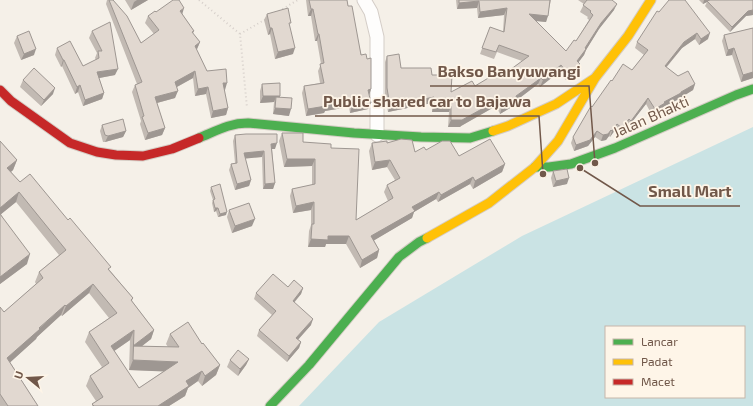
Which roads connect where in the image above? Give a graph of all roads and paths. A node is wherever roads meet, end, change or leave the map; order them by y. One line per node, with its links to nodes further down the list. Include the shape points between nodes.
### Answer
1 (199, 0): 7 (path)
2 (298, 0): 5 (path)
3 (364, 0): 12 (street, via 371,12 377,37)
4 (651, 0): 8 (main road, via 628,36)
5 (278, 11)
6 (266, 19): 7 (path)
7 (240, 34): 11 (path)
8 (595, 78): 12 (main road, via 556,104 508,126 470,138); 13 (main road, via 558,141)
9 (753, 89): 13 (main road, Jalan Bhakti, via 571,164)
10 (0, 90): 11 (main road, via 44,126 70,143 116,155 143,156 172,149 229,125)
11 (248, 123): 12 (main road)
12 (377, 135)
13 (535, 167): 14 (main road, via 489,203 420,242 399,257 309,365)
14 (270, 406)

